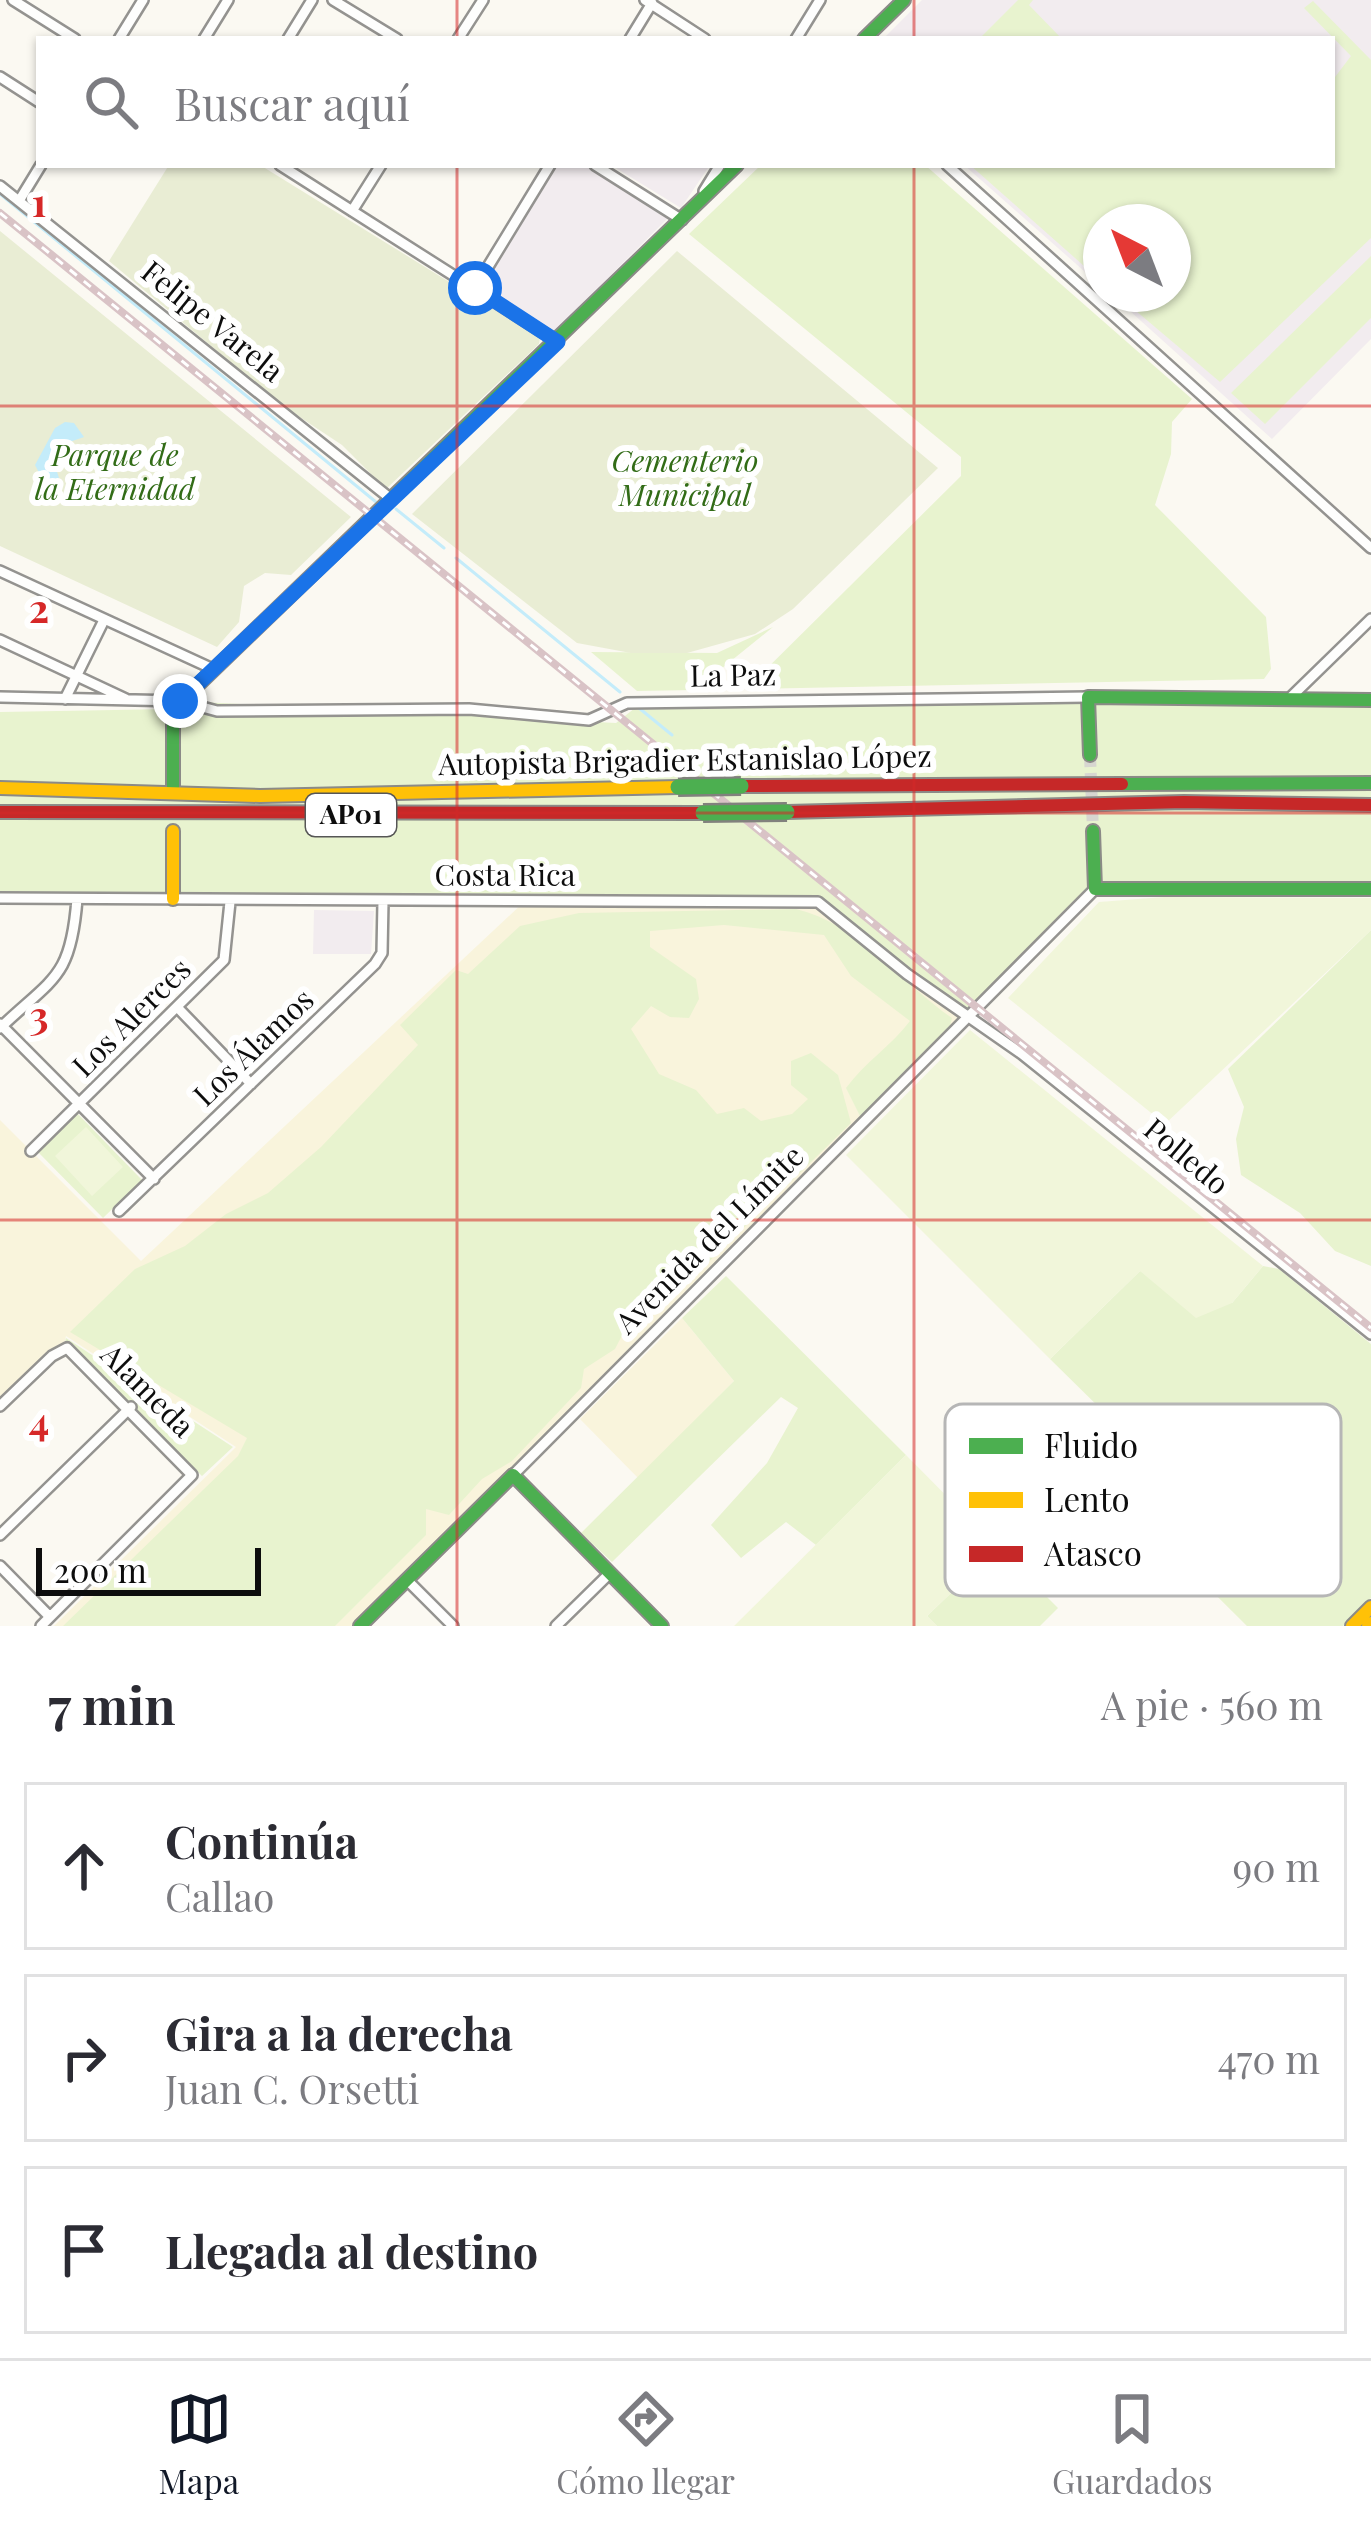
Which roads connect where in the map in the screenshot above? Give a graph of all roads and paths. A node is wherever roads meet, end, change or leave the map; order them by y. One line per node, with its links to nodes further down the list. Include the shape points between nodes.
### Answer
1 (13, 0): 11 (street)
2 (143, 0): 12 (street)
3 (228, 0): 13 (street)
4 (312, 0): 14 (street)
5 (333, 0): 15 (street)
6 (482, 0): 16 (street)
7 (802, 0): 10 (street)
8 (904, 0): 20 (main road)
9 (650, 1): 17 (street); 18 (street)
10 (817, 4): 19 (street)
11 (70, 36)
12 (121, 36)
13 (206, 36)
14 (290, 36)
15 (392, 36)
16 (460, 36)
17 (632, 36)
18 (701, 36)
19 (798, 36)
20 (867, 36)
21 (0, 77): 22 (street)
22 (36, 100)
23 (39, 168): 32 (street)
24 (285, 168): 34 (street)
25 (379, 168): 34 (street)
26 (548, 168): 36 (street)
27 (601, 168): 35 (street)
28 (718, 168): 33 (street)
29 (734, 168): 33 (main road)
30 (950, 168): 39 (street)
31 (0, 186): 32 (street, Felipe Varela)
32 (19, 201): 38 (street, Felipe Varela)
33 (696, 205): 35 (main road)
34 (352, 211): 36 (street)
35 (682, 220): 37 (main road)
36 (475, 288): 37 (street)
37 (558, 342): 38 (main road)
38 (391, 499): 44 (main road)
39 (1371, 548)
40 (0, 571): 42 (street)
41 (1371, 619): 46 (street)
42 (104, 620): 44 (street); 45 (street)
43 (0, 640): 45 (street)
44 (213, 669): 52 (main road)
45 (77, 676): 49 (street); 50 (street)
46 (1292, 696): 48 (main road, La Paz); 51 (main road, La Paz)
47 (0, 697): 49 (street)
48 (1088, 697): 52 (street, La Paz, via 627,703 589,719 469,709 217,711); 53 (main road)
49 (65, 699): 50 (street)
50 (129, 700): 52 (street, La Paz)
51 (1371, 700)
52 (180, 701): 55 (main road, via 173,709)
53 (1090, 755)
54 (1371, 783): 56 (main road, Autopista Brigadier Estanislao López / AP01, bridge, via 260,796)
55 (173, 787)
56 (0, 788)
57 (1371, 805): 58 (main road, Autopista Brigadier Estanislao López / AP01, bridge)
58 (0, 812)
59 (173, 831): 65 (main road)
60 (1093, 831): 61 (main road)
61 (1095, 889): 62 (main road); 69 (street, Avenida del Límite)
62 (1371, 890)
63 (0, 898): 64 (street, Costa Rica)
64 (77, 899): 65 (street, Costa Rica); 70 (street, via 73,950 62,969)
65 (173, 899): 67 (street, Costa Rica)
66 (383, 901): 67 (street, Costa Rica); 69 (street, Costa Rica, via 806,899 830,908); 71 (street, Los Álamos, via 375,964)
67 (230, 902): 68 (street, Los Alerces, via 224,960)
68 (177, 1007): 71 (street); 72 (street, Los Alerces)
69 (970, 1018): 76 (street, Polledo); 79 (street, Avenida del Límite)
70 (1, 1026): 72 (street)
71 (251, 1084): 74 (street, Los Álamos)
72 (80, 1103): 73 (street, Los Alerces); 74 (street)
73 (31, 1151)
74 (154, 1179): 75 (street, Los Álamos)
75 (119, 1211)
76 (1371, 1334)
77 (0, 1406): 78 (street, Alameda, via 63,1348)
78 (131, 1408): 80 (street); 85 (street, Alameda, via 192,1474)
79 (513, 1475): 82 (main road); 83 (main road, Avenida del Límite)
80 (0, 1535)
81 (0, 1566): 85 (street)
82 (610, 1573): 89 (street); 90 (main road)
83 (407, 1580): 87 (main road, Avenida del Límite); 88 (street)
84 (1371, 1607): 91 (main road)
85 (50, 1617): 86 (street)
86 (41, 1626)
87 (360, 1626)
88 (453, 1626)
89 (556, 1626)
90 (662, 1626)
91 (1352, 1626)

